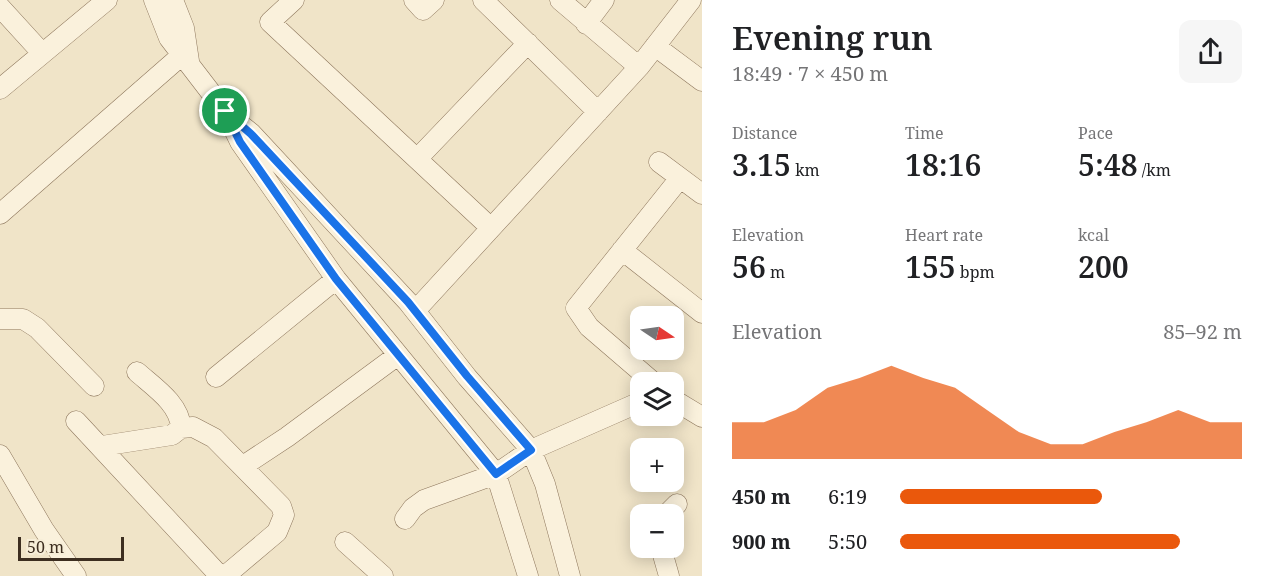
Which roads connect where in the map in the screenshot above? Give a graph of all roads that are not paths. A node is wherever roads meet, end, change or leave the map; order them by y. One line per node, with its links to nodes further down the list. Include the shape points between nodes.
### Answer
1 (107, 0): 15 (street)
2 (154, 0): 16 (street, via 169,38)
3 (173, 0): 16 (street, via 184,28)
4 (294, 0): 22 (street, via 270,22)
5 (414, 0): 6 (street, via 423,10)
6 (434, 0)
7 (483, 0): 13 (street)
8 (560, 0): 12 (street)
9 (604, 0): 12 (street)
10 (691, 0): 14 (street)
11 (0, 7): 15 (street)
12 (586, 24): 17 (street)
13 (528, 43): 21 (street); 22 (street)
14 (655, 46): 17 (street); 18 (street)
15 (42, 53): 19 (street)
16 (186, 59): 20 (street); 26 (street)
17 (639, 67): 21 (street)
18 (702, 81)
19 (0, 89)
20 (225, 111): 29 (street, via 240,142); 30 (street, via 251,134)
21 (598, 112): 27 (street)
22 (417, 159): 27 (street)
23 (659, 162): 24 (street)
24 (680, 178): 25 (street); 28 (street)
25 (702, 194)
26 (0, 213)
27 (491, 228): 30 (street)
28 (622, 250): 31 (street); 35 (street, via 576,308 589,327)
29 (336, 279): 33 (street); 36 (street)
30 (415, 311): 44 (street)
31 (702, 313)
32 (0, 319): 37 (street, via 23,319 37,328)
33 (399, 355): 46 (street); 47 (street)
34 (137, 372): 42 (street, via 171,404 180,417)
35 (641, 372)
36 (216, 377)
37 (94, 386)
38 (630, 406): 44 (street)
39 (684, 406): 40 (street)
40 (702, 417)
41 (76, 421): 43 (street)
42 (181, 428): 43 (street, via 172,435); 46 (street, via 203,430)
43 (102, 446): 53 (street)
44 (531, 450): 47 (street); 56 (street, via 545,484)
45 (0, 455): 52 (street)
46 (243, 466): 54 (street, via 281,506 284,515 277,532)
47 (496, 474): 48 (street, via 424,500); 55 (street)
48 (405, 519)
49 (345, 542): 51 (street)
50 (664, 558): 57 (street)
51 (380, 575)
52 (76, 576)
53 (220, 576)
54 (225, 576)
55 (528, 576)
56 (570, 576)
57 (669, 576)

